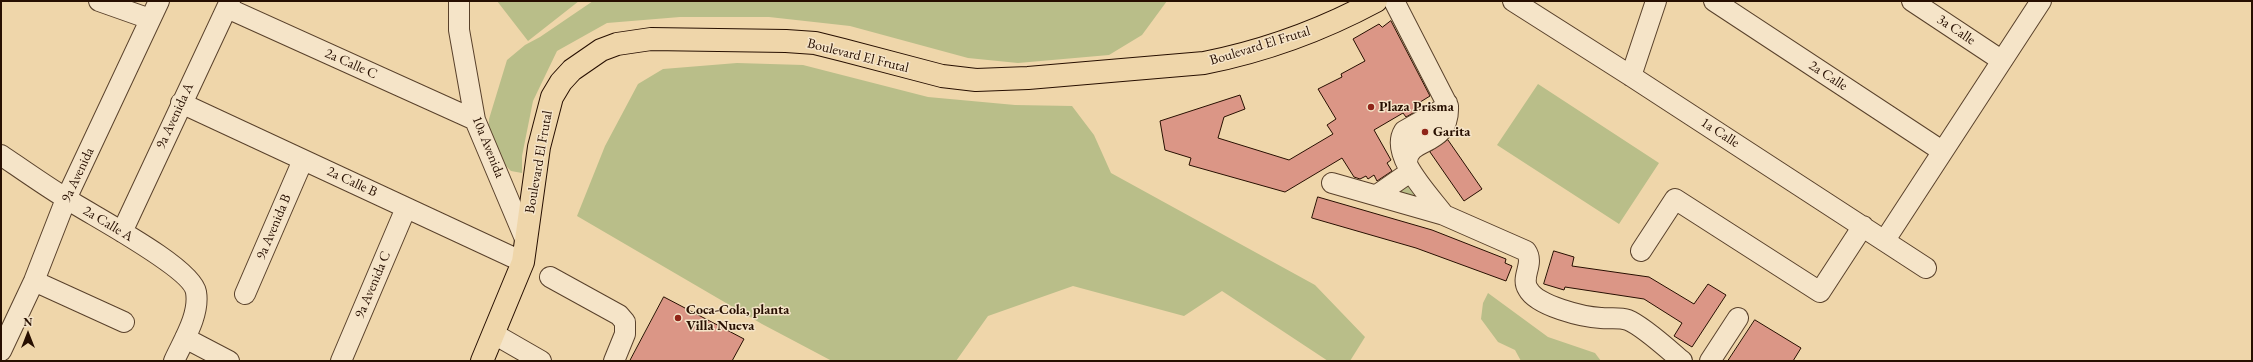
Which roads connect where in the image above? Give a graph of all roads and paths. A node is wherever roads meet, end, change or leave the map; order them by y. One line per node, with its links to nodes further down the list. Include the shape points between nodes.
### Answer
1 (100, 1): 12 (street)
2 (159, 1): 12 (street, 9a Avenida)
3 (1376, 1): 29 (main road, Boulevard El Frutal, via 1308,33 1231,58 1204,63 1028,78 976,80 942,76 815,43 786,40 689,38 651,39 617,44 601,50 572,70 552,97 539,146)
4 (1394, 1): 20 (street, via 1447,103 1441,110 1404,131 1400,144)
5 (1513, 1): 14 (street, 1a Calle)
6 (1656, 1): 14 (street)
7 (1714, 1): 17 (street, 2a Calle)
8 (1912, 1): 13 (street, 3a Calle)
9 (2040, 1): 13 (street)
10 (456, 2): 16 (street, 10a Avenida, via 464,67)
11 (228, 4): 15 (street, 9a Avenida A); 16 (street, 2a Calle C)
12 (150, 19): 23 (street, 9a Avenida)
13 (2001, 60): 17 (street)
14 (1632, 76): 26 (street, 1a Calle)
15 (180, 103): 19 (street, 2a Calle B); 27 (street, 9a Avenida A)
16 (475, 120): 29 (street, 10a Avenida)
17 (1942, 150): 28 (street)
18 (1, 155): 23 (street, 2a Calle A)
19 (303, 160): 24 (street, 2a Calle B); 34 (street, 9a Avenida B)
20 (1409, 167): 22 (street); 25 (street)
21 (1332, 183): 22 (street)
22 (1377, 195): 25 (street)
23 (66, 199): 27 (street, 2a Calle A); 33 (street, 9a Avenida)
24 (406, 208): 29 (street, 2a Calle B); 42 (street, 9a Avenida C)
25 (1444, 215): 46 (street, via 1526,251 1530,260 1525,281 1528,289 1539,300 1569,312 1630,321)
26 (1863, 226): 28 (street, 1a Calle); 30 (street, via 1820,292 1675,199)
27 (122, 232): 38 (street, 2a Calle A, via 168,263 193,284 196,303)
28 (1884, 240): 31 (street, 1a Calle)
29 (525, 251): 37 (main road, Boulevard El Frutal)
30 (1641, 252)
31 (1926, 268)
32 (550, 278): 45 (street, via 619,315 625,322 625,334)
33 (34, 281): 36 (street); 39 (street, 9a Avenida)
34 (245, 294)
35 (1738, 318): 47 (street)
36 (124, 322)
37 (494, 334): 43 (main road, Boulevard El Frutal); 44 (street)
38 (185, 338): 40 (street); 41 (street)
39 (2, 345)
40 (174, 361)
41 (229, 361)
42 (340, 361)
43 (482, 361)
44 (541, 361)
45 (614, 361)
46 (1682, 361)
47 (1710, 361)

